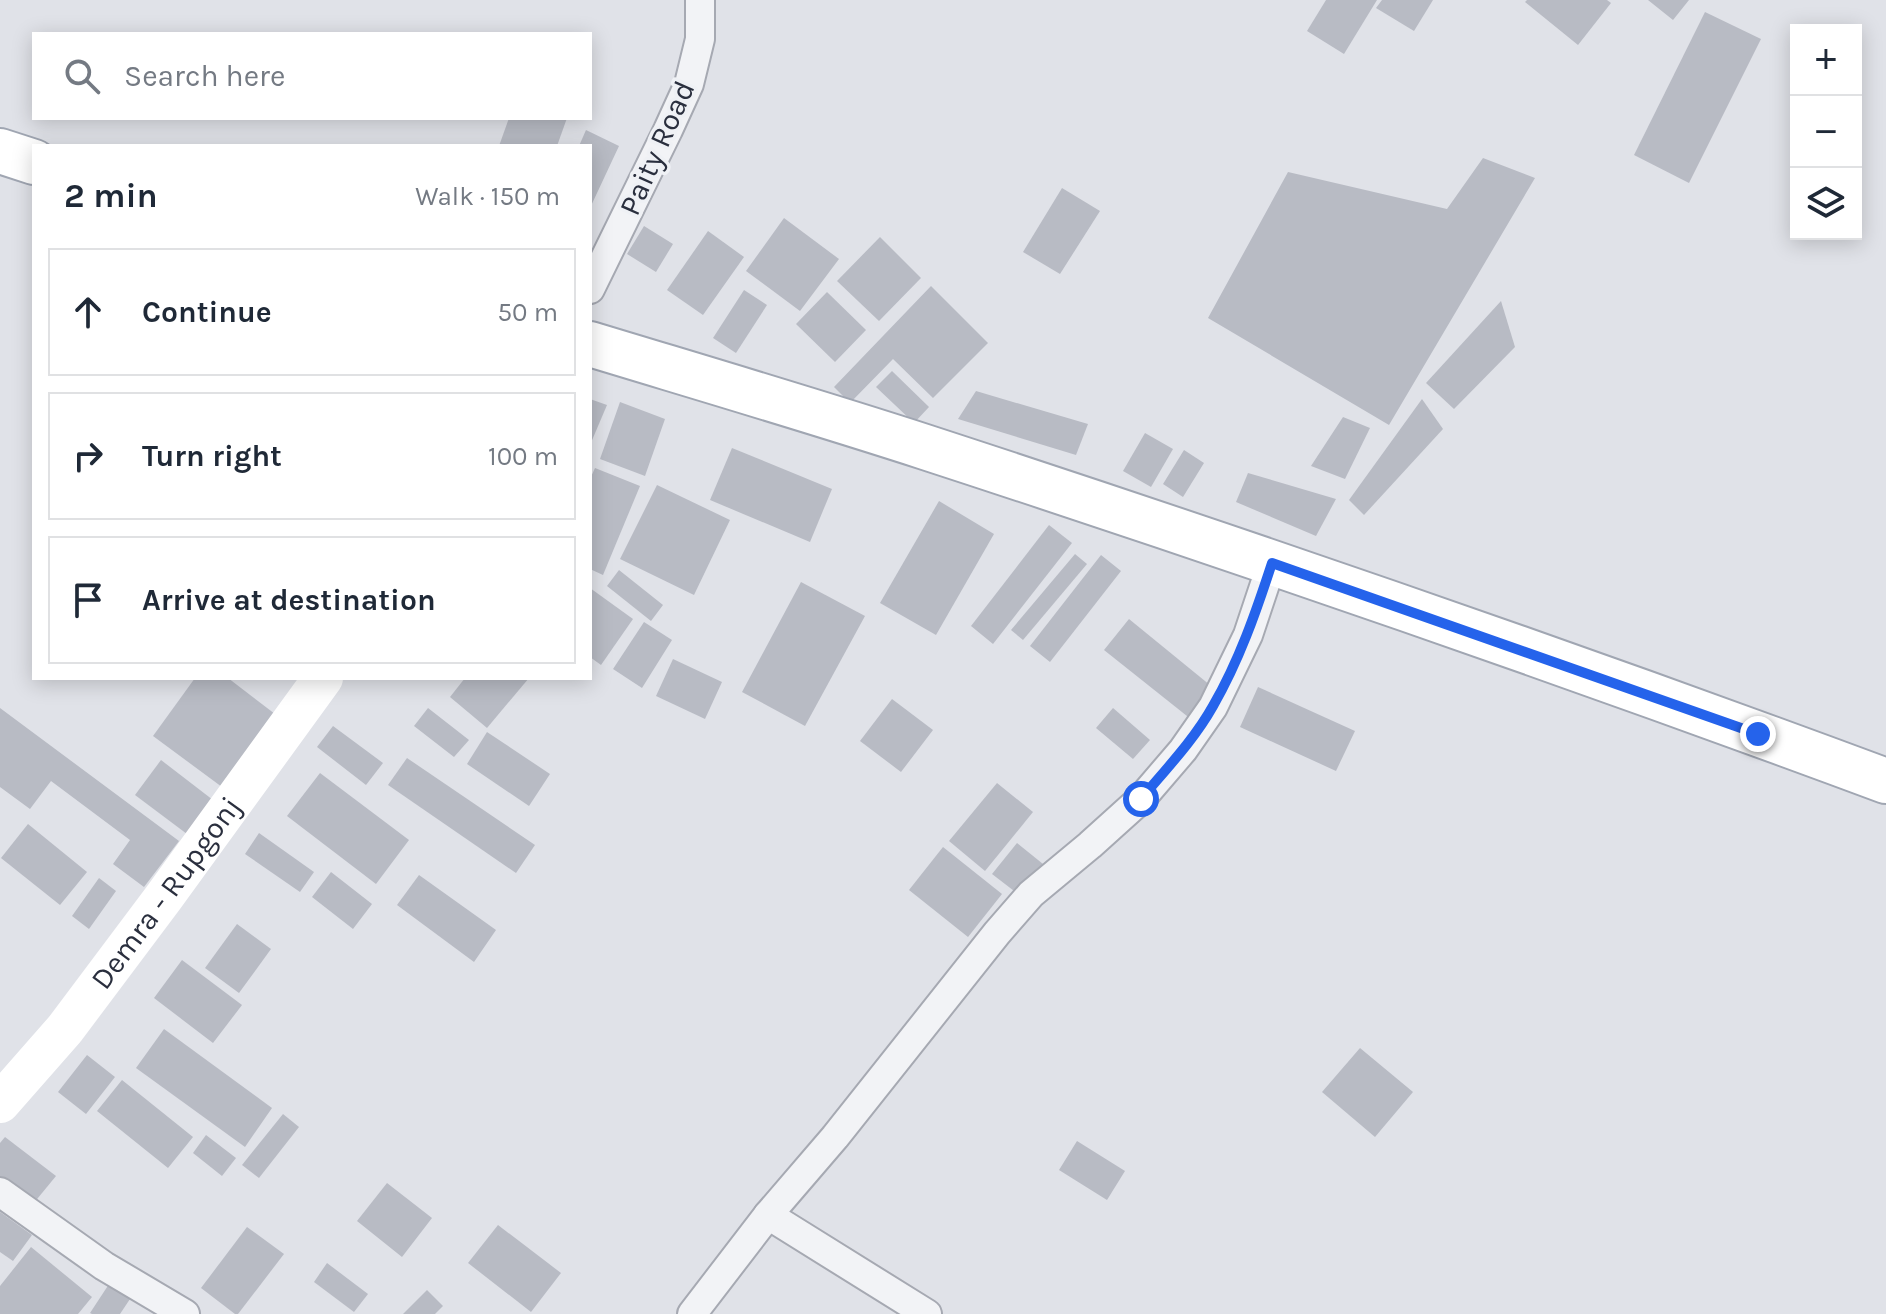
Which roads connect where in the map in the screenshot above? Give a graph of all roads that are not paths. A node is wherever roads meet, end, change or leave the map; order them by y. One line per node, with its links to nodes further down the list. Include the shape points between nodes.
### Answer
1 (700, 0): 4 (street, Paity Road, via 700,39 689,84)
2 (0, 151): 3 (main road)
3 (32, 161)
4 (592, 285)
5 (592, 345): 6 (main road, via 923,446)
6 (1272, 563): 8 (main road); 11 (street, via 1248,635 1213,707 1183,750 1141,799 1031,894)
7 (322, 680): 9 (street, Demra - Rupgonj, via 65,1029)
8 (1886, 781)
9 (0, 1103)
10 (0, 1192): 12 (street, via 104,1266)
11 (768, 1215): 13 (street); 14 (street)
12 (185, 1314)
13 (692, 1314)
14 (927, 1314)

